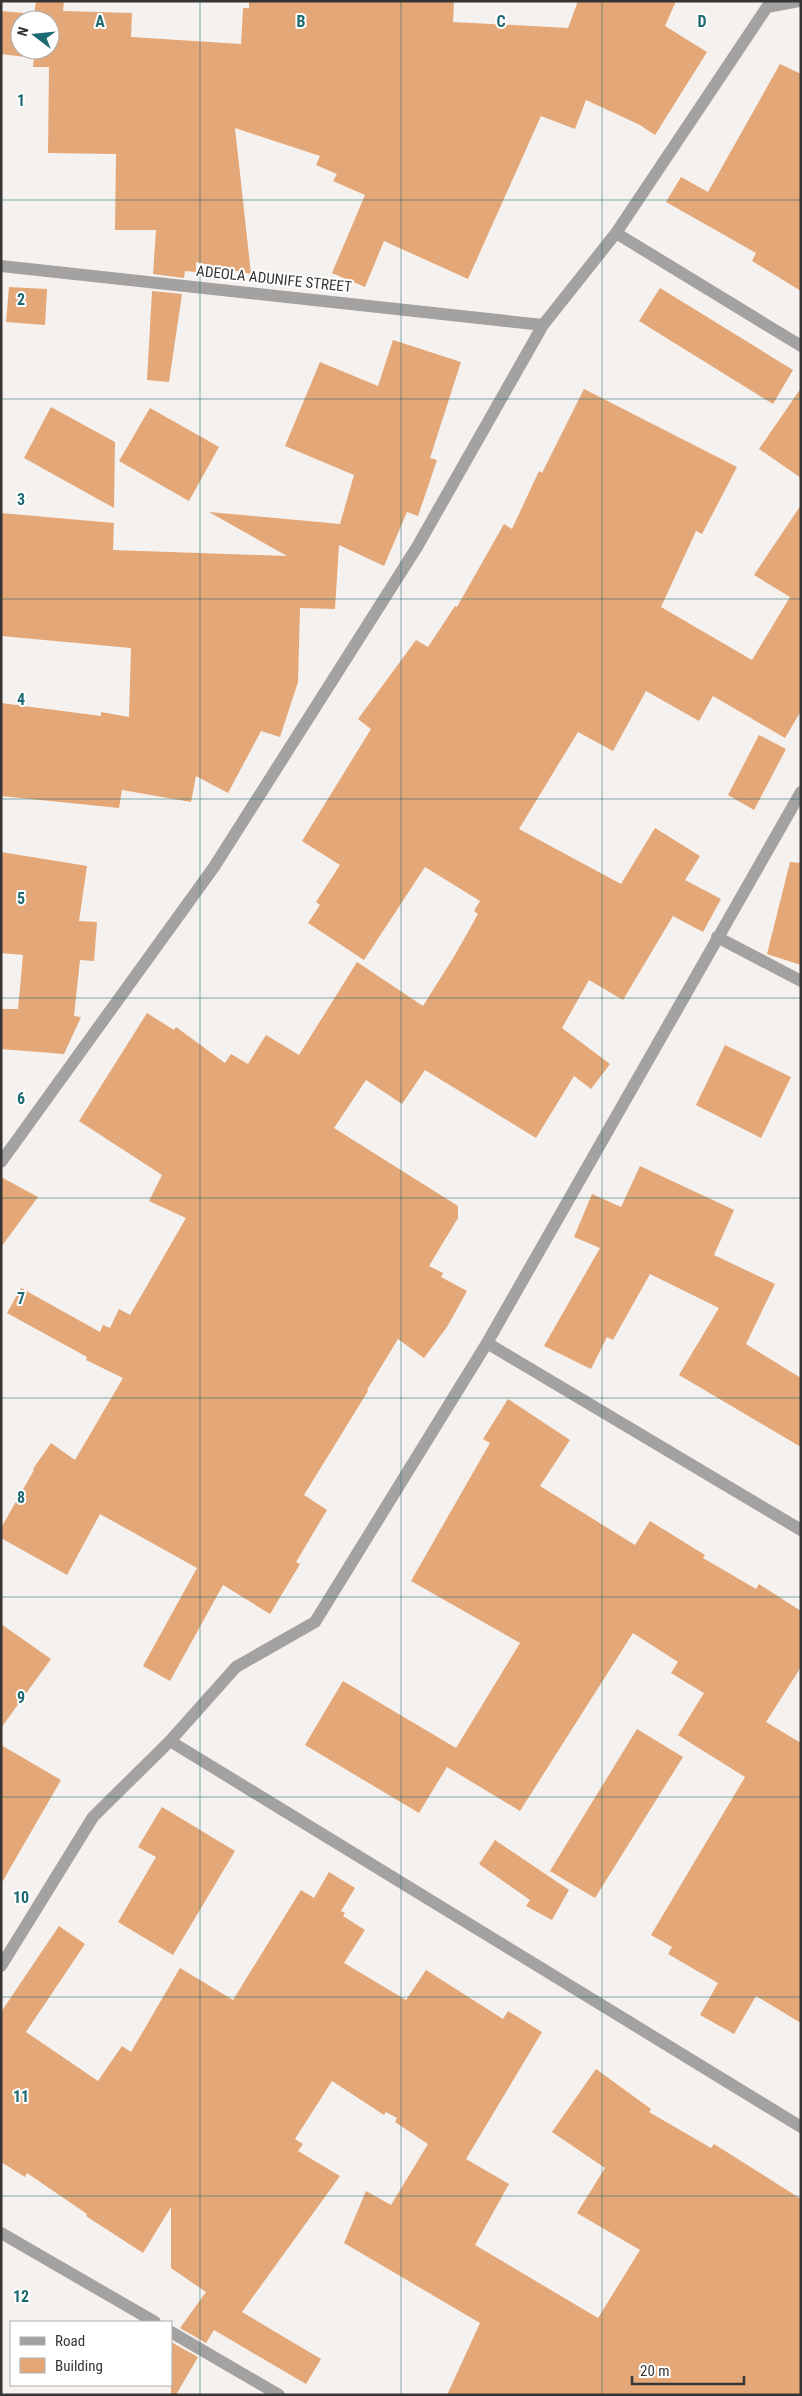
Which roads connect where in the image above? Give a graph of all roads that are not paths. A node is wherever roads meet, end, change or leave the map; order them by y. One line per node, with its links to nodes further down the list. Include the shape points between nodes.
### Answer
1 (799, 1): 2 (street)
2 (764, 4): 3 (street)
3 (616, 233): 5 (street); 6 (street)
4 (1, 266): 5 (street, ADEOLA ADUNIFE STREET)
5 (542, 325): 10 (street, via 417,547 214,867)
6 (801, 346)
7 (801, 792): 8 (street)
8 (717, 937): 9 (street); 11 (street)
9 (801, 981)
10 (1, 1162)
11 (487, 1342): 12 (street); 13 (street, via 315,1622 236,1667)
12 (801, 1530)
13 (170, 1742): 14 (street, via 93,1817); 15 (street)
14 (1, 1966)
15 (801, 2127)
16 (1, 2232): 17 (street)
17 (153, 2321)
18 (172, 2333): 19 (street)
19 (279, 2395)

